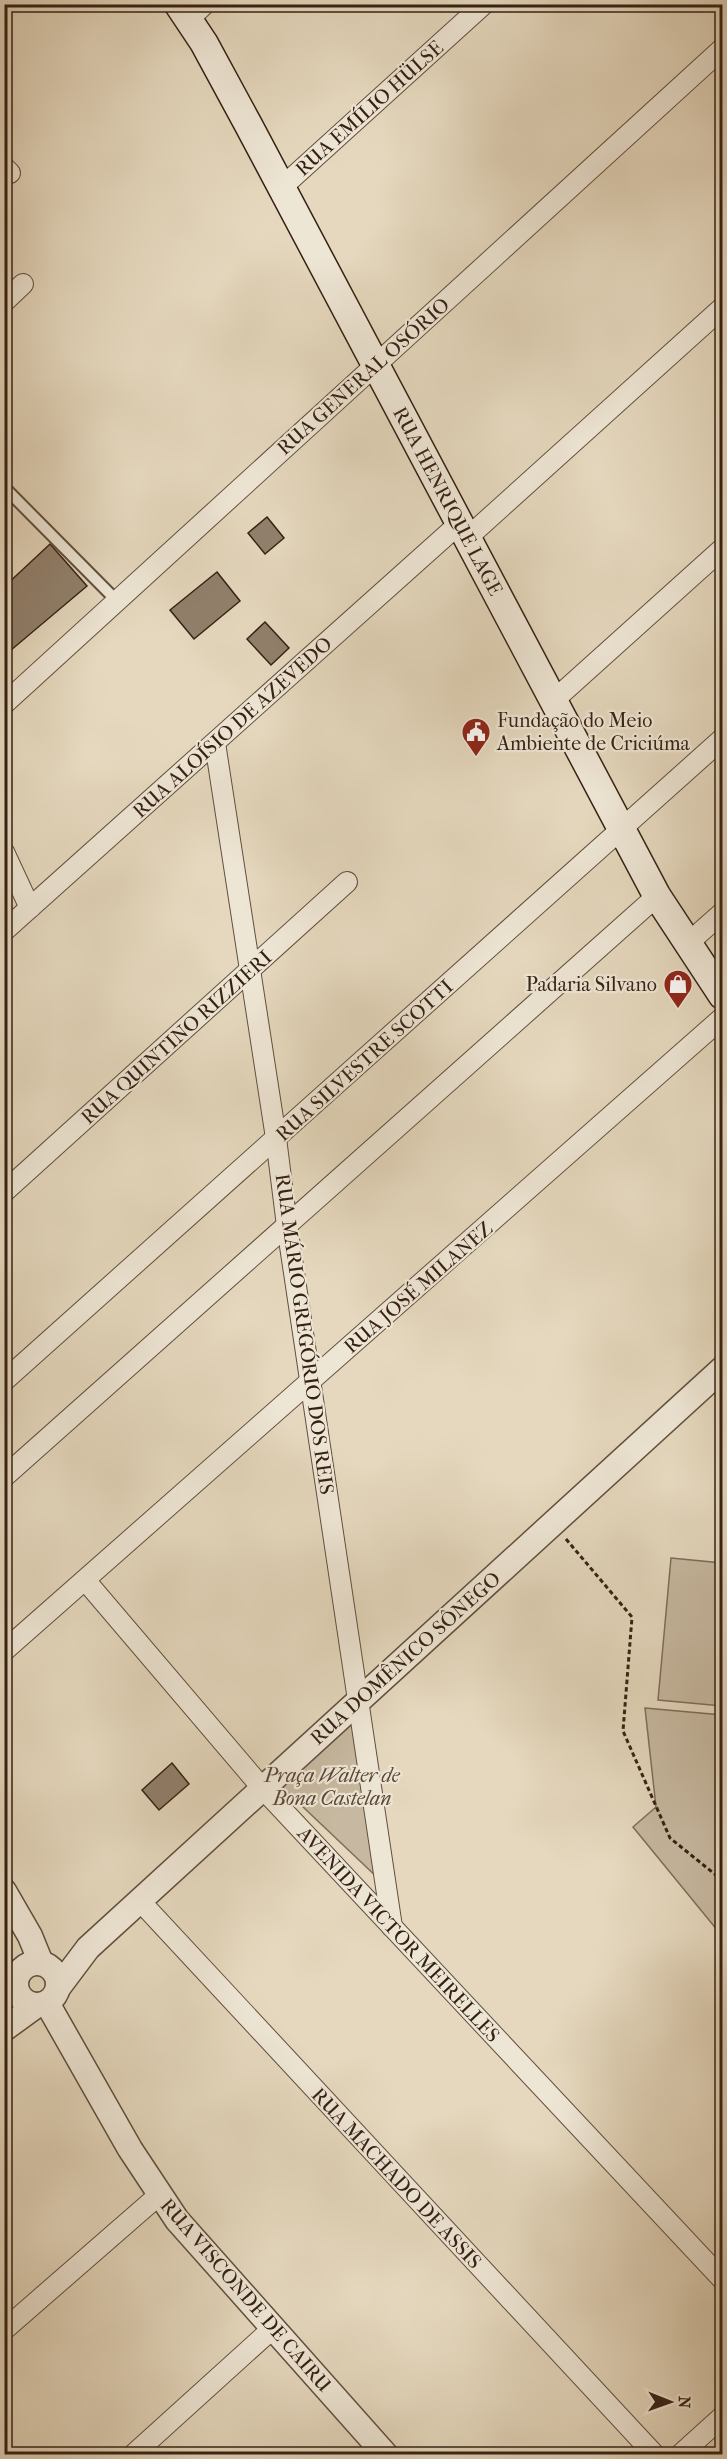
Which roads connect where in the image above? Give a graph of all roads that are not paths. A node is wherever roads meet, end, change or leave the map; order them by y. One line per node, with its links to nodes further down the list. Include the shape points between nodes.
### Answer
1 (484, 4): 4 (street, RUA EMÍLIO HÜLSE)
2 (191, 10): 4 (main road, RUA HENRIQUE LAGE)
3 (723, 49): 8 (street, RUA GENERAL OSÓRIO)
4 (281, 188): 8 (main road, RUA HENRIQUE LAGE)
5 (23, 284): 6 (street)
6 (4, 302)
7 (723, 308): 10 (street, RUA ALOÍSIO DE AZEVEDO)
8 (376, 365): 10 (main road, RUA HENRIQUE LAGE); 12 (street, RUA GENERAL OSÓRIO)
9 (4, 487): 12 (lane)
10 (463, 530): 13 (main road, RUA HENRIQUE LAGE); 16 (street, RUA ALOÍSIO DE AZEVEDO)
11 (723, 549): 13 (street)
12 (117, 601): 14 (street, RUA GENERAL OSÓRIO)
13 (553, 701): 17 (main road, RUA HENRIQUE LAGE)
14 (4, 704)
15 (723, 739): 17 (street, RUA SILVESTRE SCOTTI)
16 (214, 743): 21 (street, RUA ALOÍSIO DE AZEVEDO); 25 (street, RUA MÁRIO GREGÓRIO DOS REIS)
17 (621, 830): 20 (main road, RUA HENRIQUE LAGE); 28 (street, RUA SILVESTRE SCOTTI)
18 (4, 852): 21 (street)
19 (348, 882): 25 (street, RUA QUINTINO RIZZIERI)
20 (657, 896): 24 (main road, RUA HENRIQUE LAGE); 30 (street)
21 (30, 908): 23 (street, RUA ALOÍSIO DE AZEVEDO)
22 (723, 913): 24 (street)
23 (4, 931)
24 (687, 944): 26 (main road, RUA HENRIQUE LAGE)
25 (249, 971): 28 (street, RUA MÁRIO GREGÓRIO DOS REIS); 29 (street, RUA QUINTINO RIZZIERI)
26 (723, 995)
27 (723, 1018): 33 (street, RUA JOSÉ MILANEZ)
28 (276, 1138): 30 (street, RUA MÁRIO GREGÓRIO DOS REIS); 32 (street, RUA SILVESTRE SCOTTI)
29 (4, 1192)
30 (287, 1226): 33 (street, RUA MÁRIO GREGÓRIO DOS REIS); 34 (street)
31 (723, 1369): 37 (street, RUA DOMÊNICO SÔNEGO)
32 (4, 1381)
33 (312, 1381): 35 (street, RUA JOSÉ MILANEZ); 37 (street, RUA MÁRIO GREGÓRIO DOS REIS)
34 (4, 1477)
35 (85, 1580): 36 (street, RUA JOSÉ MILANEZ); 38 (street, AVENIDA VICTOR MEIRELLES)
36 (4, 1651)
37 (360, 1700): 38 (street, RUA DOMÊNICO SÔNEGO); 41 (street, RUA MÁRIO GREGÓRIO DOS REIS)
38 (263, 1788): 40 (street, RUA DOMÊNICO SÔNEGO); 41 (street, AVENIDA VICTOR MEIRELLES)
39 (9, 1901): 43 (street); 44 (street)
40 (140, 1901): 42 (street, RUA DOMÊNICO SÔNEGO); 55 (street, RUA MACHADO DE ASSIS)
41 (392, 1926): 49 (street, AVENIDA VICTOR MEIRELLES)
42 (88, 1948): 43 (street, RUA DOMÊNICO SÔNEGO); 45 (street, RUA DOMÊNICO SÔNEGO)
43 (43, 1964): 44 (street, via 28,1965); 45 (street, via 56,1974)
44 (17, 1979): 45 (street, via 25,2001); 46 (street)
45 (47, 1999): 47 (street, RUA DOMÊNICO SÔNEGO); 48 (street, RUA VISCONDE DE CAIRU)
46 (4, 2008)
47 (4, 2029)
48 (159, 2195): 50 (street, RUA VISCONDE DE CAIRU); 51 (street)
49 (723, 2279)
50 (272, 2329): 53 (street); 54 (street, RUA VISCONDE DE CAIRU)
51 (4, 2330)
52 (723, 2417): 56 (street)
53 (134, 2454)
54 (385, 2454)
55 (654, 2454)
56 (681, 2454)

